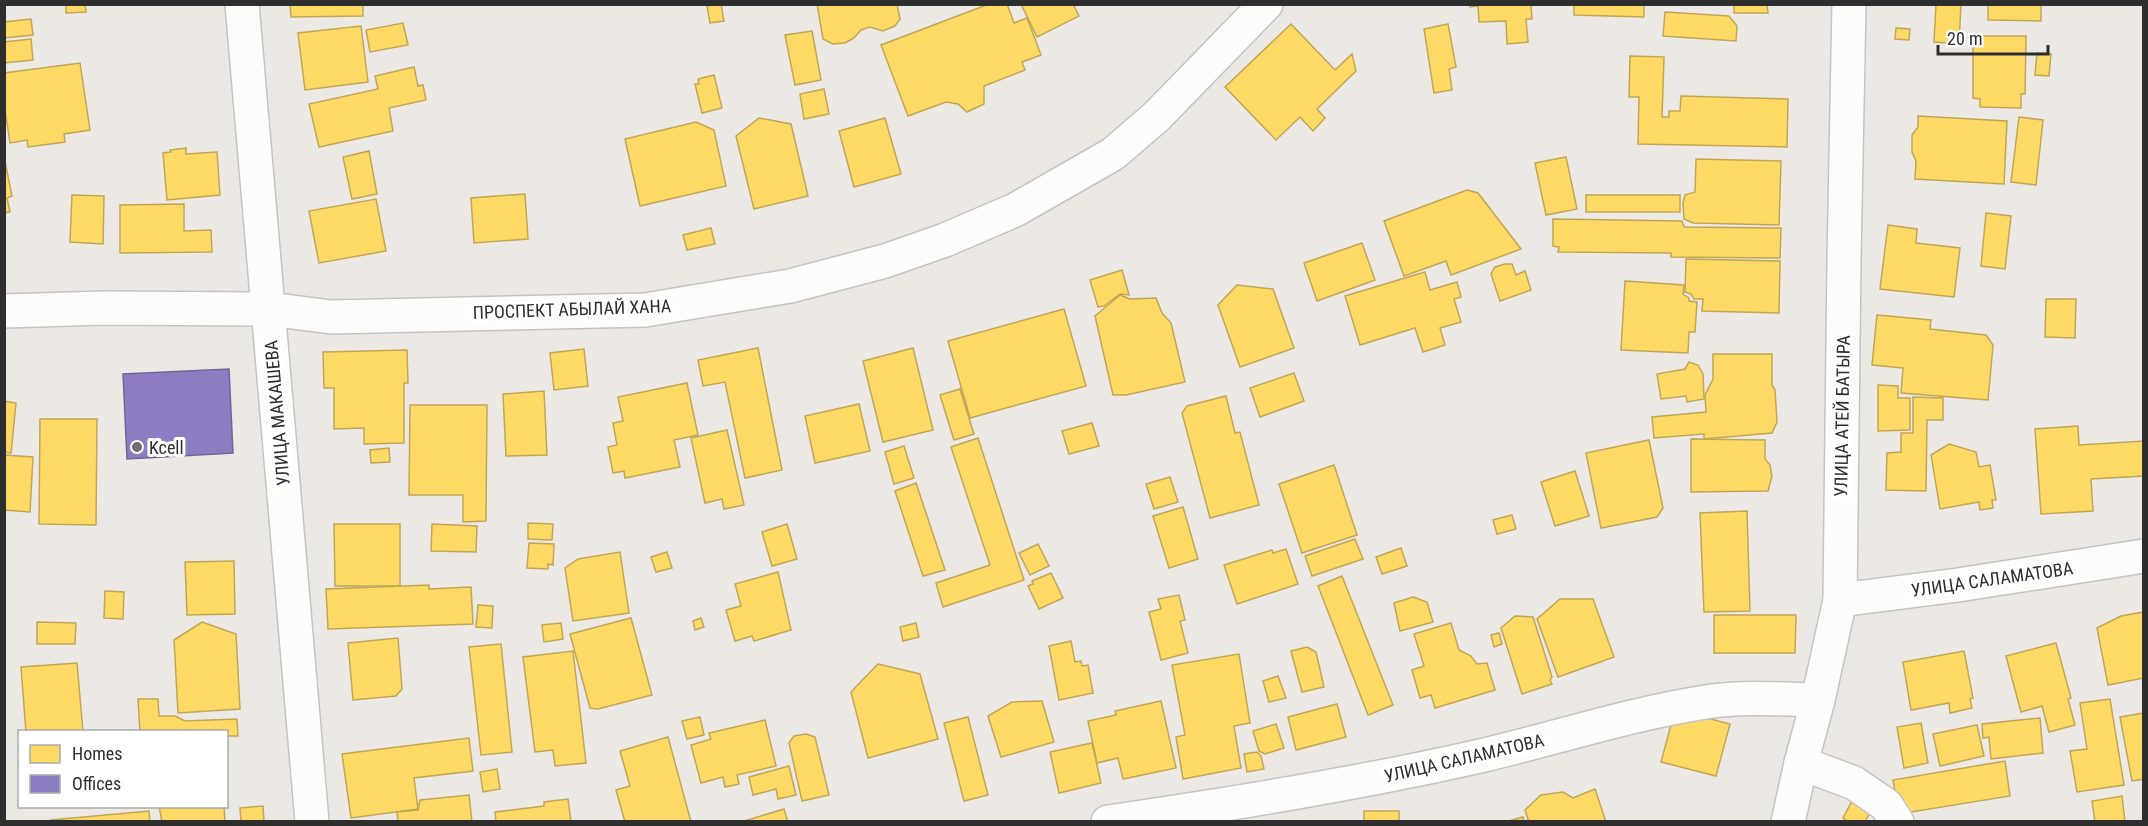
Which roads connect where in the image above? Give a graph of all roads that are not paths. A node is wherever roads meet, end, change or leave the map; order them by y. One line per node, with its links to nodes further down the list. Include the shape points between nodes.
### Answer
1 (242, 4): 4 (street, УЛИЦА МАКАШЕВА)
2 (1266, 4): 4 (street, ПРОСПЕКТ АБЫЛАЙ ХАНА, via 1157,116 1113,154 1015,210 885,261 790,286 645,310 331,317)
3 (1850, 4): 7 (street, УЛИЦА АТЕЙ БАТЫРА)
4 (268, 309): 5 (street, ПРОСПЕКТ АБЫЛАЙ ХАНА); 10 (street, УЛИЦА МАКАШЕВА)
5 (4, 311)
6 (2144, 556): 7 (street, УЛИЦА САЛАМАТОВА)
7 (1840, 600): 8 (street, УЛИЦА АТЕЙ БАТЫРА)
8 (1818, 700): 9 (street, УЛИЦА АТЕЙ БАТЫРА); 11 (street, УЛИЦА САЛАМАТОВА, via 1702,702 1480,756 1336,785)
9 (1801, 763): 12 (street, УЛИЦА АТЕЙ БАТЫРА); 13 (street, via 1854,783 1886,805)
10 (312, 822)
11 (1108, 822)
12 (1788, 822)
13 (1897, 822)

